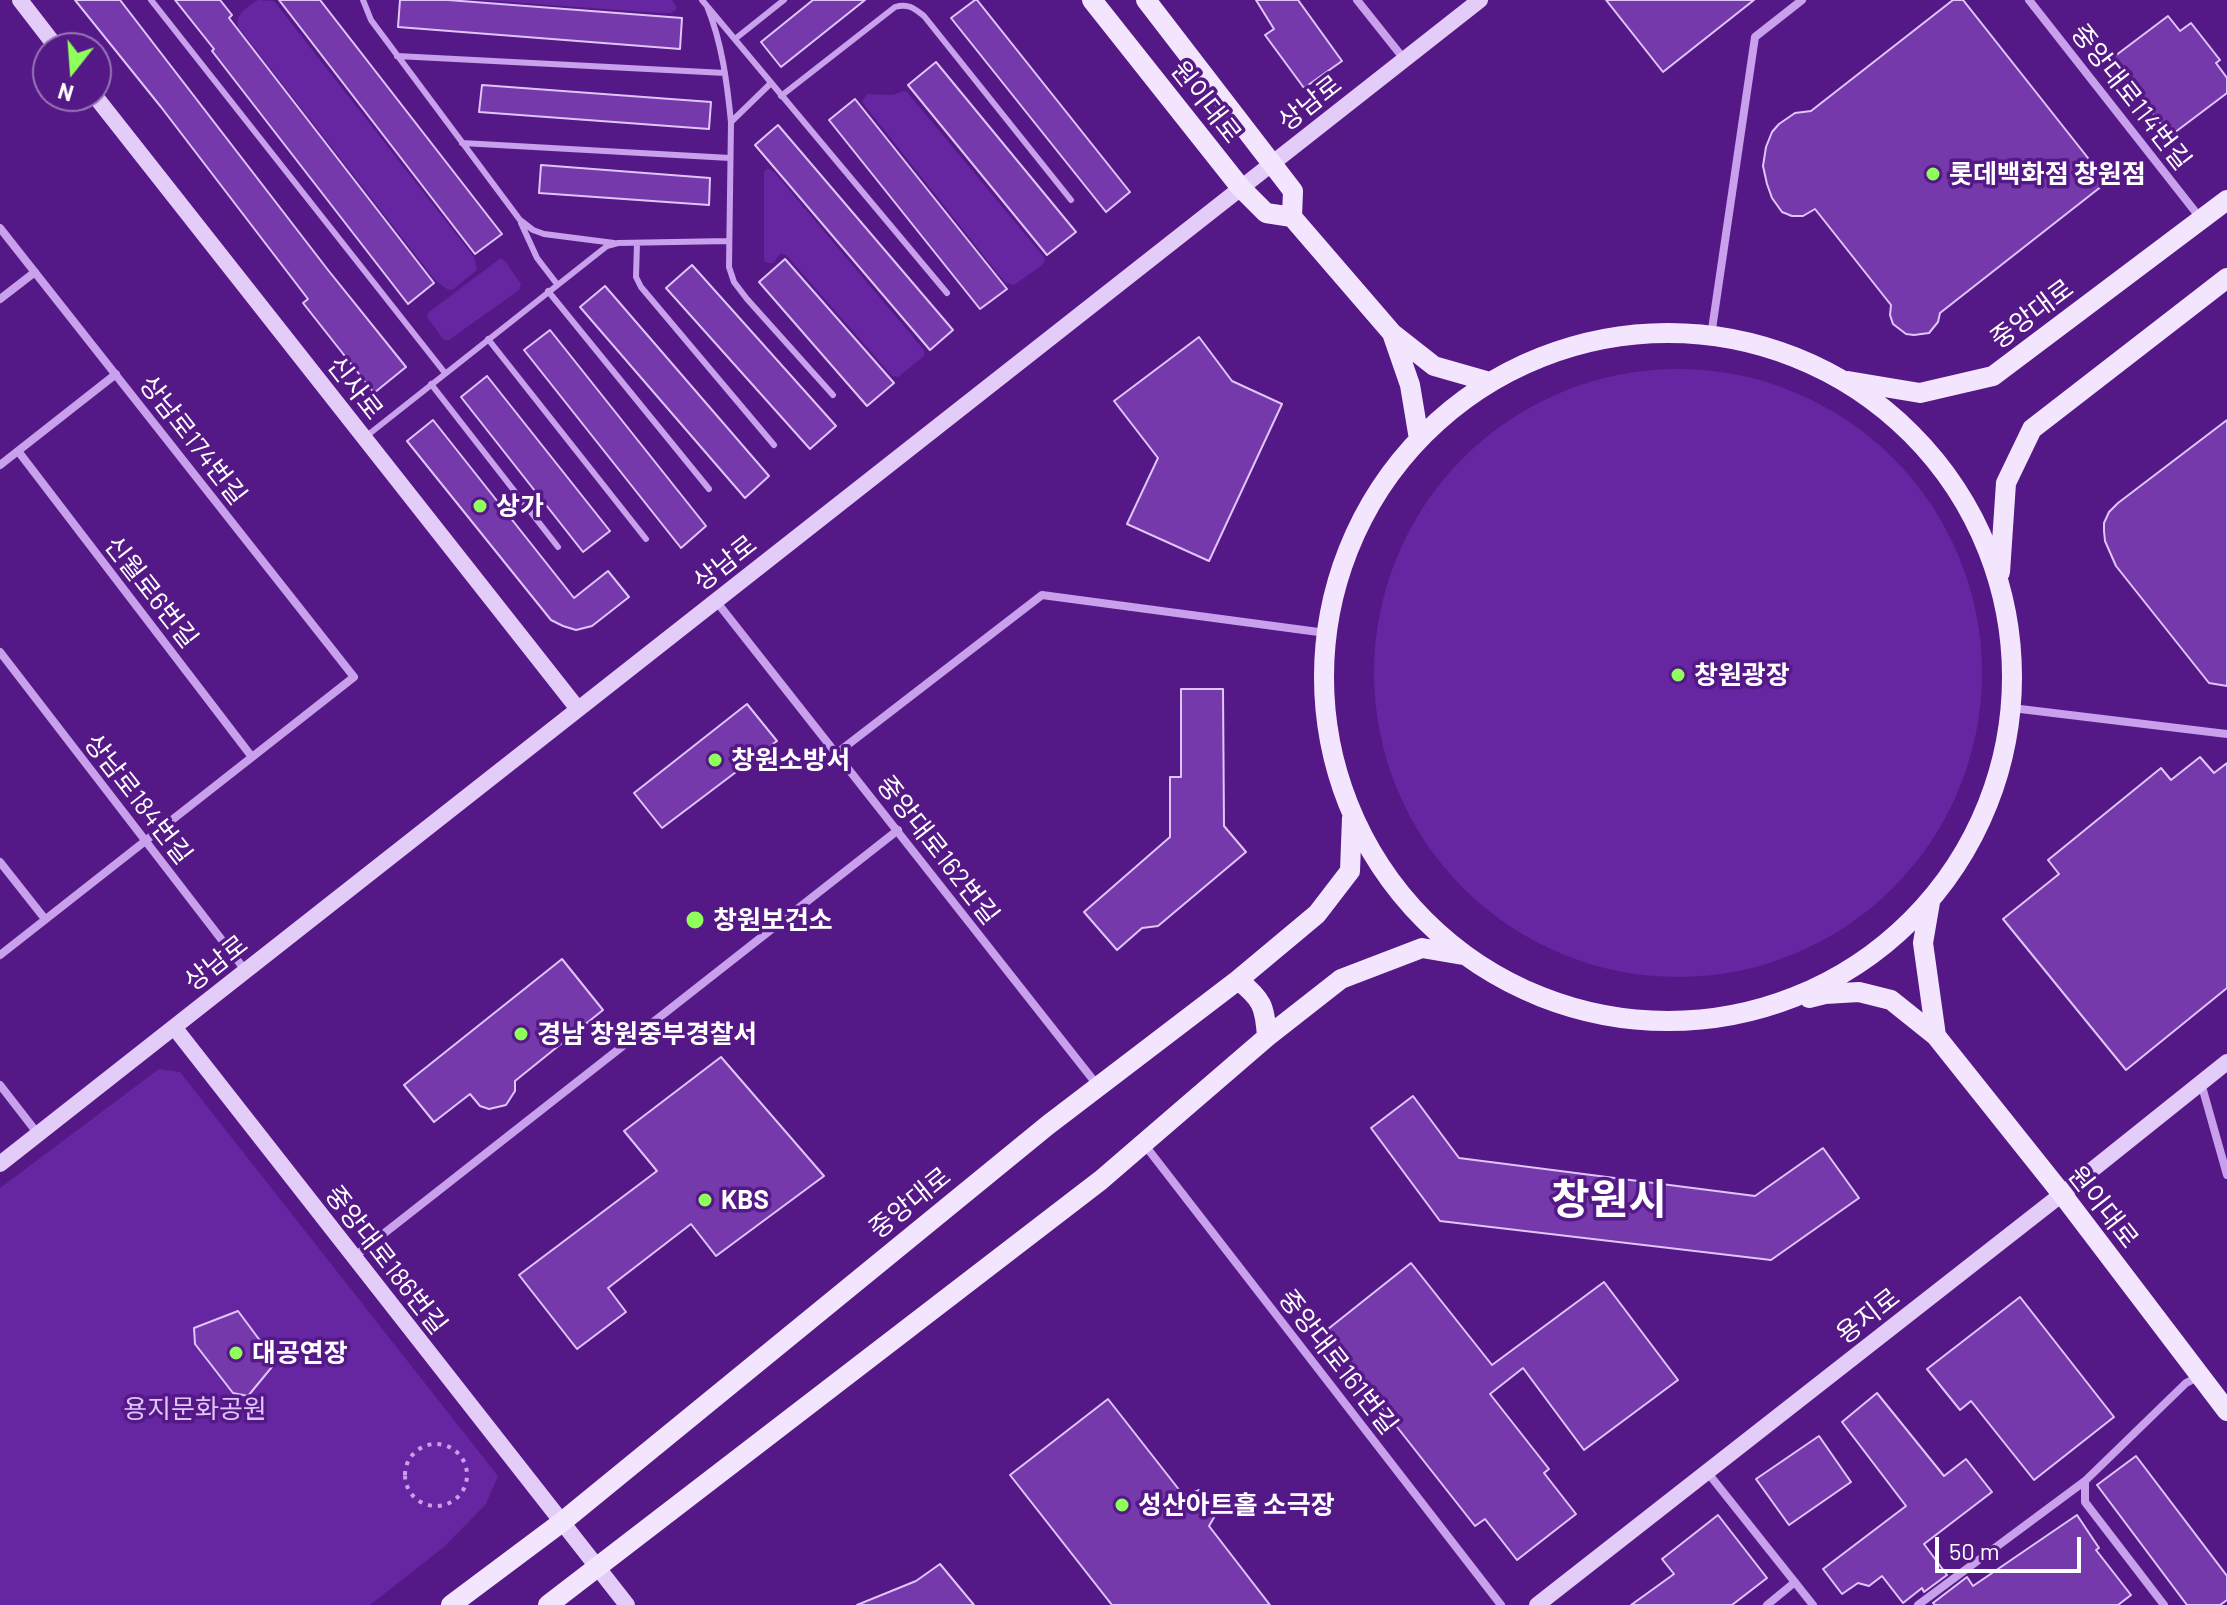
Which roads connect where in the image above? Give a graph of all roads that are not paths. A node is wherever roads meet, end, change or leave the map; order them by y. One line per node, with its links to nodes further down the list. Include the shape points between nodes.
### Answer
1 (20, 0): 12 (main road)
2 (151, 0): 43 (lane)
3 (363, 0): 14 (lane)
4 (784, 0): 13 (lane)
5 (1092, 0): 24 (main road, 원이대로)
6 (1146, 0): 23 (main road, 원이대로)
7 (1357, 0): 15 (street)
8 (1480, 0): 15 (main road, 상남로)
9 (1802, 0): 41 (street, via 1755,37)
10 (2029, 0): 28 (street, 중앙대로114번길)
11 (704, 3): 13 (lane); 16 (lane)
12 (45, 32)
13 (735, 39): 17 (lane)
14 (397, 56): 16 (lane); 21 (lane)
15 (1405, 59): 23 (main road, 상남로)
16 (725, 73): 20 (lane)
17 (770, 84): 18 (lane); 20 (lane)
18 (781, 96): 25 (lane, via 895,7 912,7); 38 (lane)
19 (108, 112): 49 (main road, 신사로)
20 (731, 122): 22 (lane)
21 (462, 143): 22 (lane); 29 (lane)
22 (730, 158): 31 (lane)
23 (1272, 163): 24 (main road, 상남로); 27 (main road, 원이대로, via 1293,191)
24 (1241, 188): 27 (main road, 원이대로, via 1266,213); 58 (main road, 상남로)
25 (1071, 200)
26 (2227, 200): 28 (main road, 중앙대로)
27 (1292, 217): 40 (main road, 원이대로)
28 (2202, 219): 45 (main road, 중앙대로, via 1993,376 1920,393)
29 (520, 220): 32 (lane, via 544,234); 36 (lane, via 537,258)
30 (0, 228): 34 (street, 상남로174번길)
31 (729, 241): 33 (lane); 48 (lane, via 734,282)
32 (618, 243): 33 (lane); 36 (lane)
33 (637, 243): 51 (lane, via 636,277 641,287)
34 (35, 272): 39 (street); 44 (street, 상남로174번길)
35 (2227, 278): 57 (main road, via 2032,429 2006,483)
36 (557, 284): 37 (lane)
37 (548, 291): 42 (lane); 54 (lane)
38 (947, 293)
39 (0, 299)
40 (1392, 333): 46 (main road, 원이대로, via 1434,366); 50 (main road, 원이대로, via 1410,385)
41 (1711, 336): 45 (main road, via 1778,351); 46 (main road, via 1654,334 1597,341 1542,357)
42 (488, 339): 43 (lane); 55 (lane)
43 (445, 373): 47 (lane)
44 (116, 374): 52 (street); 65 (street, 상남로174번길, via 354,677)
45 (1840, 380): 57 (main road, via 1904,426 1939,465 1974,519)
46 (1490, 382): 50 (main road)
47 (431, 384): 49 (lane); 56 (lane)
48 (833, 395)
49 (364, 438): 62 (main road, 신사로)
50 (1419, 439): 59 (main road, via 1384,482 1357,529 1337,580)
51 (774, 445)
52 (18, 451): 53 (street); 65 (street, 신월로6번길)
53 (0, 465)
54 (709, 489)
55 (646, 539)
56 (558, 547)
57 (1999, 580): 61 (main road, via 2012,643)
58 (716, 601): 62 (main road, 상남로); 64 (street, 중앙대로162번길)
59 (1326, 633): 64 (street, via 1042,595); 66 (main road, via 1327,725)
60 (0, 652): 68 (street, 상남로184번길)
61 (2012, 708): 63 (street); 70 (main road, via 2003,760 1986,811 1962,858)
62 (578, 709): 74 (main road, 상남로)
63 (2227, 734)
64 (837, 753): 67 (street, 중앙대로162번길)
65 (252, 757): 68 (street)
66 (1353, 814): 73 (main road, via 1401,892); 75 (main road, 중앙대로, via 1350,871 1317,914)
67 (898, 830): 83 (street, 중앙대로162번길); 89 (street)
68 (145, 841): 71 (street); 74 (street, 상남로184번길)
69 (0, 862): 71 (street)
70 (1930, 901): 76 (main road, via 1854,967); 78 (main road, via 1923,943)
71 (45, 919): 72 (street)
72 (0, 955)
73 (1467, 955): 76 (main road, via 1535,993 1608,1015 1685,1020); 79 (main road, via 1422,948 1341,979)
74 (245, 970): 77 (main road, 상남로)
75 (1238, 980): 79 (main road, via 1262,1002); 83 (main road, 중앙대로)
76 (1761, 1008): 78 (main road, 원이대로, via 1859,992 1891,1000)
77 (174, 1027): 84 (main road, 상남로); 89 (main road, 중앙대로186번길)
78 (1936, 1036): 88 (main road, 원이대로)
79 (1267, 1037): 85 (main road)
80 (2227, 1062): 81 (main road, 용지로)
81 (2201, 1081): 87 (street); 88 (main road, 용지로)
82 (0, 1085): 84 (street)
83 (1099, 1086): 94 (main road, 중앙대로)
84 (38, 1134): 86 (main road, 상남로)
85 (1144, 1144): 95 (main road); 100 (street, 중앙대로161번길)
86 (0, 1164)
87 (2227, 1175)
88 (2062, 1194): 90 (main road, 원이대로); 92 (main road, 용지로)
89 (354, 1258): 94 (main road, 중앙대로186번길)
90 (2200, 1376): 91 (main road, 원이대로); 93 (street, via 2186,1383)
91 (2227, 1411)
92 (1708, 1473): 96 (street); 101 (main road, 용지로)
93 (2085, 1481): 104 (street); 105 (street, via 2085,1502)
94 (562, 1522): 95 (main road, 중앙대로186번길); 97 (main road, 중앙대로)
95 (597, 1566): 98 (main road); 99 (main road, 중앙대로186번길)
96 (1795, 1582): 102 (street); 103 (street)
97 (451, 1605)
98 (548, 1605)
99 (627, 1605)
100 (1501, 1605)
101 (1537, 1605)
102 (1767, 1605)
103 (1813, 1605)
104 (1918, 1605)
105 (2164, 1605)

